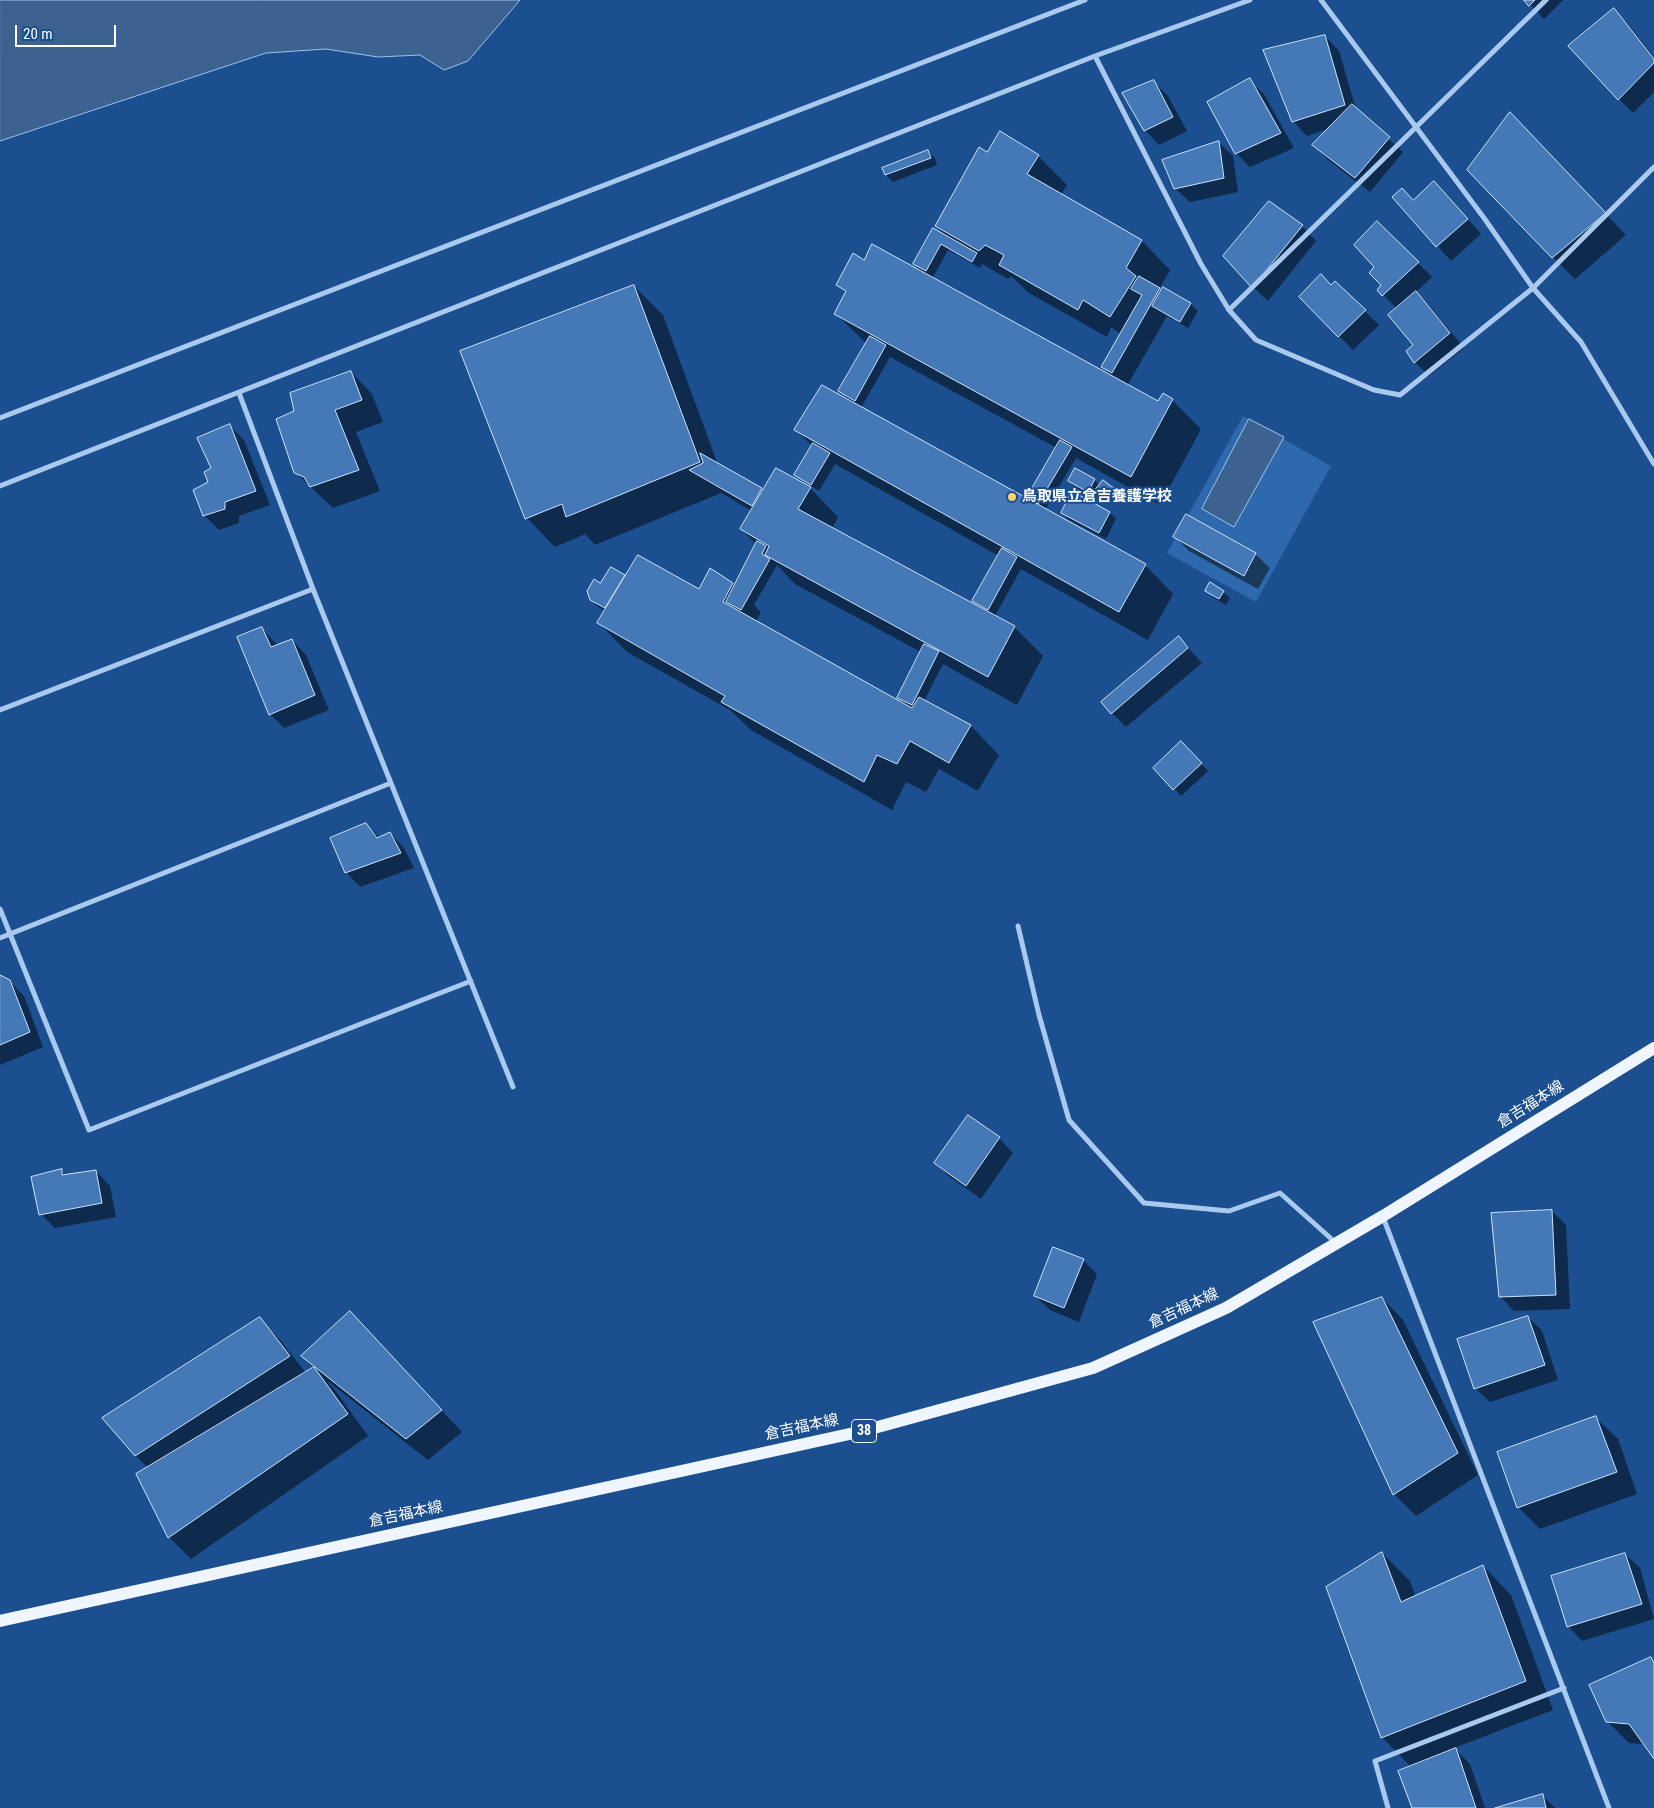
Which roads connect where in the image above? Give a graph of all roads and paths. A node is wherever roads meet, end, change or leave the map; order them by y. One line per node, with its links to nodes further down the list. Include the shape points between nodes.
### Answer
1 (1086, 0): 11 (street)
2 (1250, 0): 5 (street)
3 (1321, 0): 6 (street)
4 (1546, 0): 6 (street)
5 (1095, 56): 9 (street, via 1201,264); 10 (street)
6 (1415, 128): 8 (street); 9 (street)
7 (1654, 167): 8 (street)
8 (1533, 288): 9 (street, via 1400,395 1374,390 1256,340); 12 (street, via 1581,342)
9 (1229, 310)
10 (239, 394): 13 (street); 14 (street)
11 (0, 418)
12 (1654, 464)
13 (0, 486)
14 (313, 588): 15 (street); 16 (street)
15 (0, 710)
16 (391, 783): 19 (street); 21 (street)
17 (0, 909): 19 (street)
18 (1018, 926): 25 (street, via 1069,1120 1144,1203 1229,1211 1280,1193)
19 (9, 934): 20 (street); 21 (street, via 89,1130)
20 (0, 938)
21 (471, 981): 23 (street)
22 (1654, 1048): 24 (main road, 倉吉福本線 / 38)
23 (514, 1087)
24 (1383, 1216): 25 (main road, 倉吉福本線 / 38); 27 (street)
25 (1337, 1243): 26 (main road, 倉吉福本線 / 38, via 1226,1308 1084,1371 863,1431)
26 (0, 1622)
27 (1564, 1688): 28 (street, via 1375,1761); 29 (street)
28 (1388, 1808)
29 (1609, 1808)

